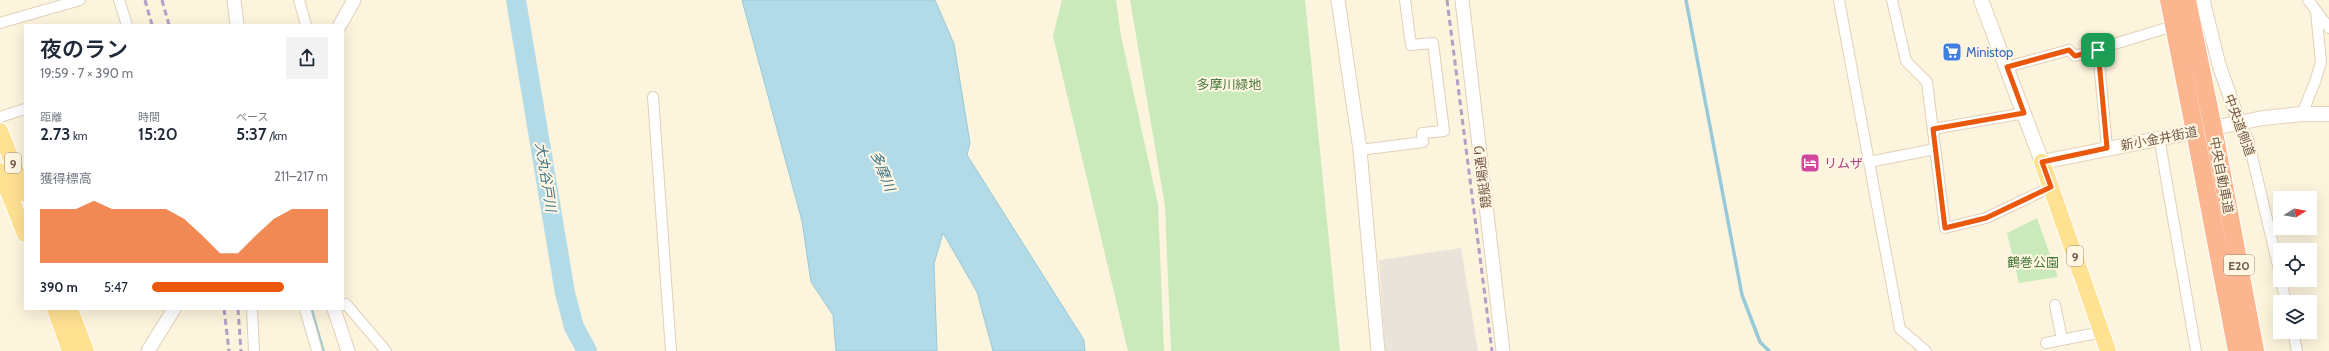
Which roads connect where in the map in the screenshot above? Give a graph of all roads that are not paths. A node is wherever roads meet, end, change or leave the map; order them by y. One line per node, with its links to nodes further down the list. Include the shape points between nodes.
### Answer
1 (80, 0): 18 (street)
2 (120, 0): 19 (street)
3 (234, 0): 20 (street)
4 (299, 0): 21 (street)
5 (354, 0): 22 (street)
6 (1338, 0): 38 (street)
7 (1405, 0): 38 (street, via 1411,45 1433,43 1444,131 1422,134 1423,142)
8 (1462, 0): 69 (street, 競艇場通り)
9 (1839, 0): 39 (street)
10 (1892, 0): 33 (street, via 1906,61 1927,82)
11 (1981, 0): 25 (main road)
12 (2169, 0): 44 (highway, 中央自動車道 / E20, bridge)
13 (2187, 0): 42 (highway, 中央自動車道 / E20, bridge)
14 (2203, 0): 17 (street, 中央道側道)
15 (2308, 0): 16 (street)
16 (2316, 11): 23 (street); 29 (street, via 2321,62)
17 (2206, 16): 24 (street); 32 (street, 中央道側道, via 2219,66)
18 (0, 22)
19 (127, 24)
20 (237, 24)
21 (306, 24)
22 (341, 24)
23 (2329, 28)
24 (2098, 50): 25 (street, via 2075,56 2069,50); 36 (street)
25 (2007, 67): 28 (main road)
26 (653, 97): 67 (street)
27 (24, 110): 31 (street)
28 (2024, 113): 33 (street); 40 (main road)
29 (2302, 114): 30 (main road, 新小金井街道); 32 (main road, 新小金井街道)
30 (2329, 114)
31 (0, 117)
32 (2239, 122): 35 (main road, 新小金井街道); 47 (street, 中央道側道, via 2248,139)
33 (1933, 129): 37 (street)
34 (0, 131): 45 (main road, 9)
35 (2159, 137): 36 (main road, 新小金井街道); 72 (street)
36 (2107, 148): 40 (main road, 新小金井街道)
37 (1935, 149): 39 (street); 43 (street, via 1945,228 1986,218)
38 (1360, 150): 68 (street)
39 (1869, 162): 70 (street, via 1900,329)
40 (2042, 162): 43 (main road, 9)
41 (0, 171): 46 (main road, 9)
42 (2222, 178): 75 (highway, 中央自動車道 / E20); 76 (highway)
43 (2051, 187): 56 (main road, 9)
44 (2205, 189): 73 (highway); 74 (highway, 中央自動車道 / E20)
45 (24, 191)
46 (24, 231)
47 (2273, 244)
48 (344, 305): 66 (street)
49 (2055, 305): 57 (street)
50 (55, 310): 60 (main road)
51 (70, 310): 61 (main road)
52 (173, 310): 62 (street)
53 (252, 310): 63 (street)
54 (305, 310): 64 (street)
55 (334, 310): 65 (street)
56 (2102, 332): 57 (street); 71 (main road, 9)
57 (2062, 339): 59 (street)
58 (2294, 339): 77 (street)
59 (2046, 343)
60 (70, 351)
61 (86, 351)
62 (148, 351)
63 (254, 351)
64 (317, 351)
65 (348, 351)
66 (386, 351)
67 (670, 351)
68 (1378, 351)
69 (1503, 351)
70 (1926, 351)
71 (2108, 351)
72 (2196, 351)
73 (2230, 351)
74 (2237, 351)
75 (2255, 351)
76 (2265, 351)
77 (2297, 351)

